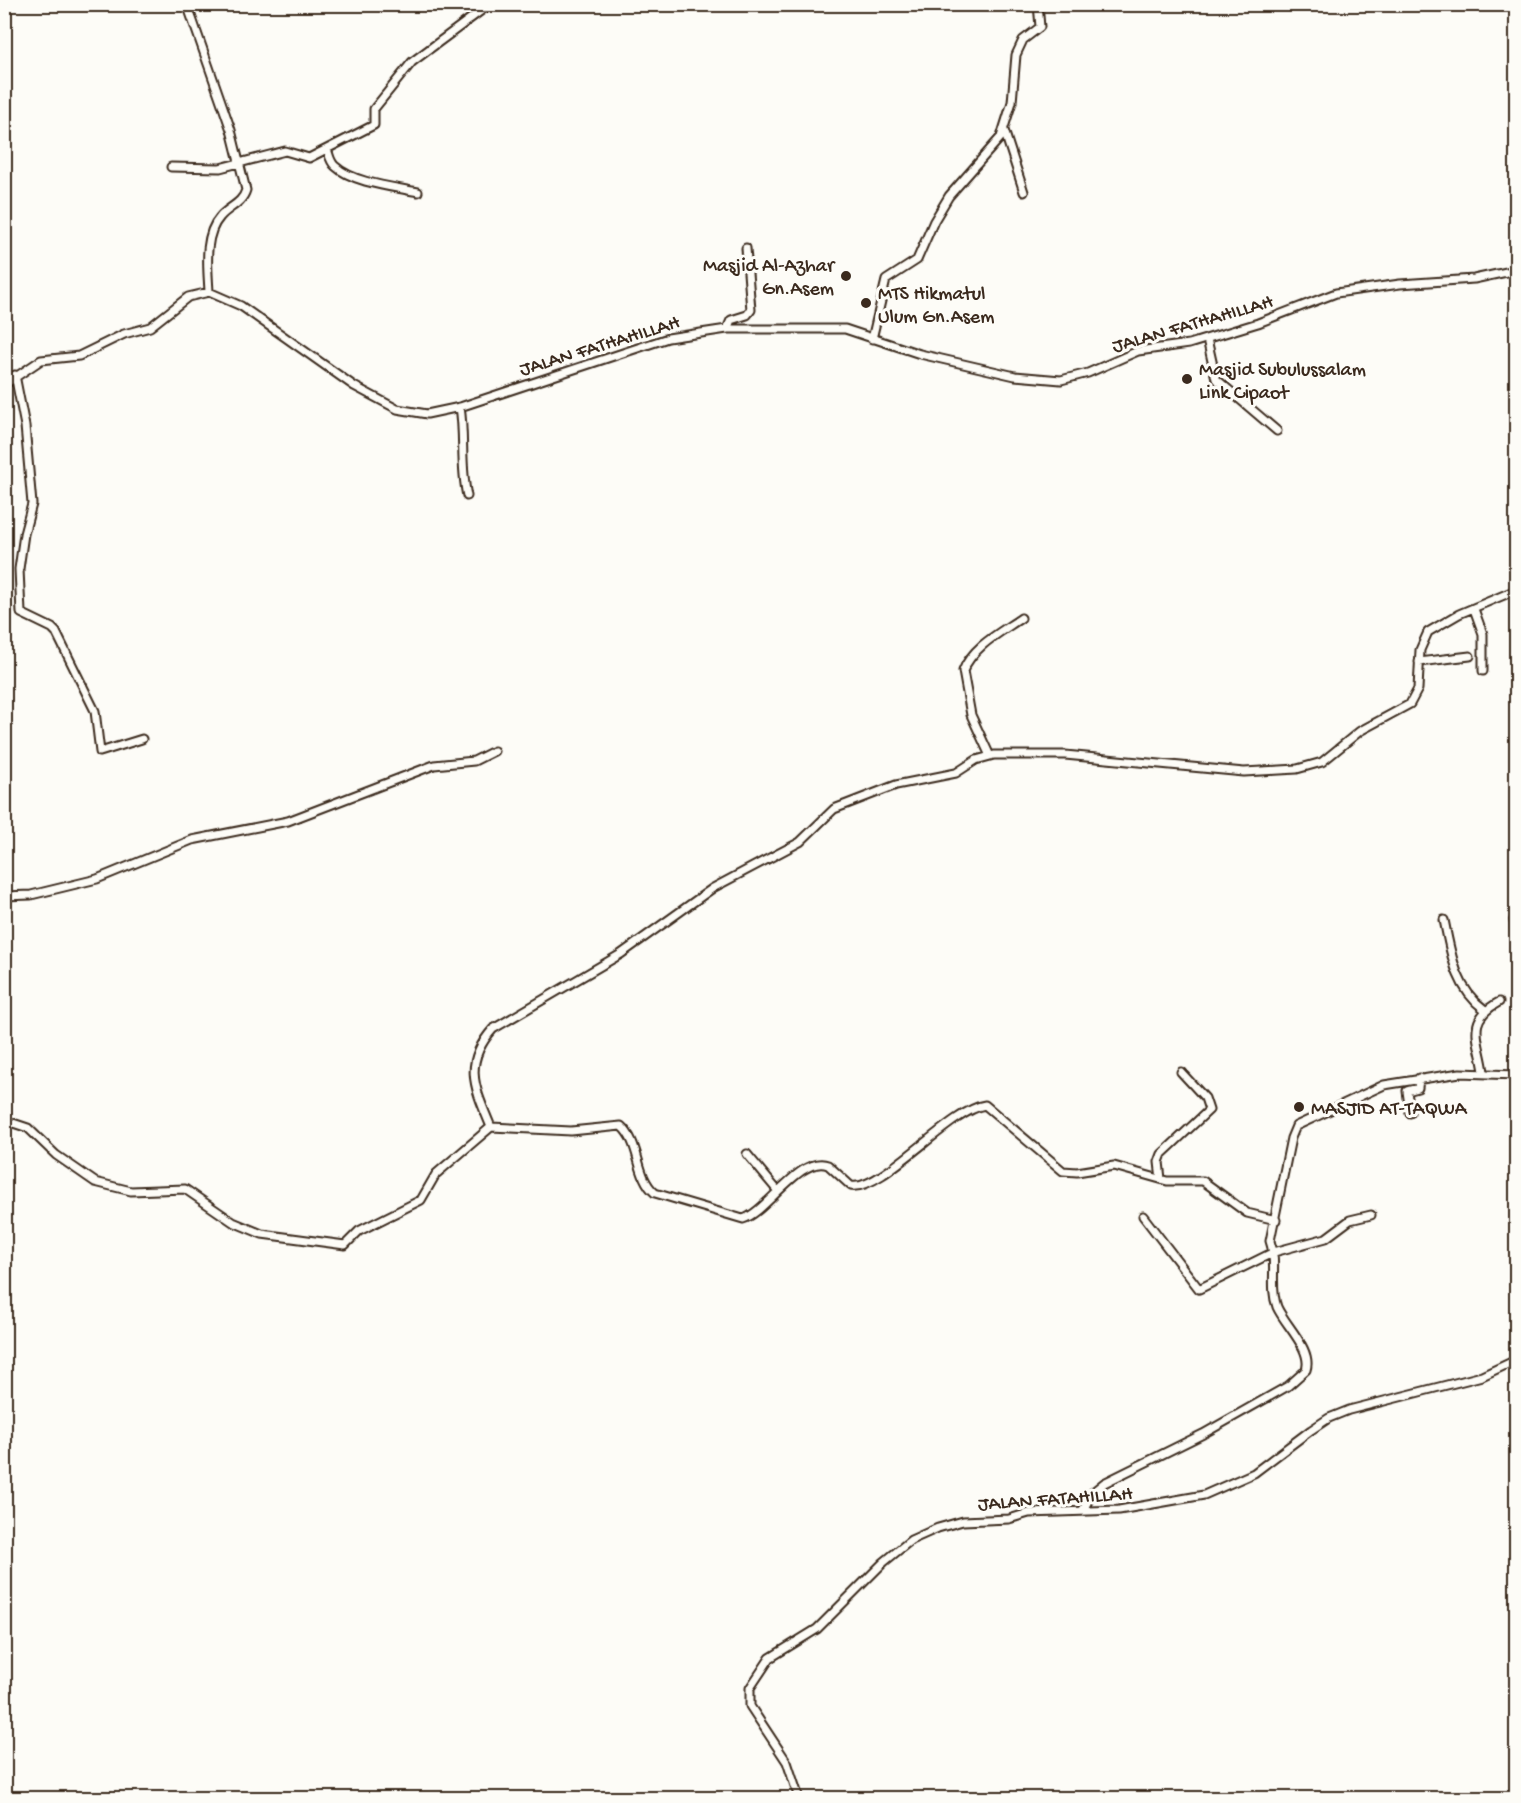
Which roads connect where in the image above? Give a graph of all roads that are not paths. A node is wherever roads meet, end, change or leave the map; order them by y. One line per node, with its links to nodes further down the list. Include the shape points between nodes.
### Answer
1 (187, 4): 6 (street)
2 (490, 4): 5 (street, via 412,62 374,109 374,125)
3 (1038, 4): 4 (street, via 1040,27 1023,40 1016,55 1012,102)
4 (1004, 130): 9 (street); 14 (street, via 974,171 949,196 917,260 886,280)
5 (327, 149): 6 (street, via 309,158 285,152); 8 (street, via 335,166 349,174)
6 (240, 162): 7 (street, via 219,168); 12 (street, via 244,195 221,215 211,230)
7 (171, 167)
8 (418, 192)
9 (1024, 192)
10 (746, 248): 13 (street, via 752,310 731,320)
11 (1516, 270): 15 (street, JALAN FATHAHILLAH, via 1474,279 1347,291)
12 (209, 292): 16 (street, via 188,297 150,327 124,334 79,356 41,360); 18 (street, JALAN FATHAHILLAH, via 241,306 370,396 397,409 427,414)
13 (728, 328): 14 (street, JALAN FATHAHILLAH, via 844,329); 18 (street, JALAN FATHAHILLAH, via 668,338)
14 (872, 339): 15 (street, JALAN FATHAHILLAH, via 1002,373 1061,380 1138,351)
15 (1207, 339): 19 (street, via 1216,379)
16 (15, 375): 17 (street); 27 (street, via 25,426 32,504 19,569 21,613 52,628 60,640 95,711 99,751)
17 (4, 385)
18 (460, 407): 20 (street)
19 (1277, 431)
20 (466, 496)
21 (1516, 590): 22 (street)
22 (1474, 609): 25 (street, via 1428,632); 26 (street, via 1483,634)
23 (1021, 618): 29 (street, via 985,644 963,671 971,715)
24 (1470, 656): 25 (street)
25 (1419, 662): 29 (street, via 1418,689 1410,704 1360,731 1330,757 1304,768 1244,772 1065,755)
26 (1483, 671)
27 (142, 739)
28 (494, 751): 30 (street, via 474,760 434,765 288,821 192,840 97,879 31,895)
29 (990, 756): 42 (street, via 956,773 896,785 834,809 800,842 713,888 621,954 493,1029 481,1042 473,1070)
30 (4, 896)
31 (1444, 920): 35 (street, via 1459,978 1468,995)
32 (1514, 920): 33 (street)
33 (1516, 936)
34 (1499, 1002): 35 (street)
35 (1484, 1009): 37 (street, via 1476,1030)
36 (1181, 1071): 44 (street, via 1205,1098 1209,1110 1162,1154)
37 (1484, 1072): 38 (street); 39 (street)
38 (1516, 1075)
39 (1419, 1078): 40 (street, via 1418,1088 1407,1091); 48 (street, via 1369,1090 1296,1126)
40 (1410, 1113)
41 (4, 1120): 42 (street, via 28,1128 56,1155 95,1182 131,1191 185,1189 233,1222 262,1234 345,1245 359,1231 421,1200 436,1174)
42 (491, 1126): 45 (street, via 571,1131 621,1126 629,1135 646,1184 656,1194 738,1219 752,1215)
43 (747, 1154): 45 (street)
44 (1161, 1179): 45 (street, via 1114,1166 1063,1171 985,1105 962,1116 859,1186 851,1186 824,1164 815,1165); 48 (street, via 1203,1181 1246,1213)
45 (777, 1190)
46 (1371, 1215): 49 (street, via 1350,1220 1326,1238)
47 (1143, 1216): 49 (street, via 1198,1289)
48 (1276, 1220): 49 (street, via 1270,1241)
49 (1274, 1252): 51 (street, via 1277,1306 1308,1366 1297,1379 1271,1396 1162,1457 1104,1483)
50 (1516, 1360): 51 (street, JALAN FATAHILLAH, via 1482,1376 1329,1418 1254,1473 1204,1495 1119,1510)
51 (1083, 1510): 52 (street, JALAN FATAHILLAH, via 963,1521 925,1533 884,1562 818,1629 770,1658 750,1688 749,1699 787,1762)
52 (799, 1798)

